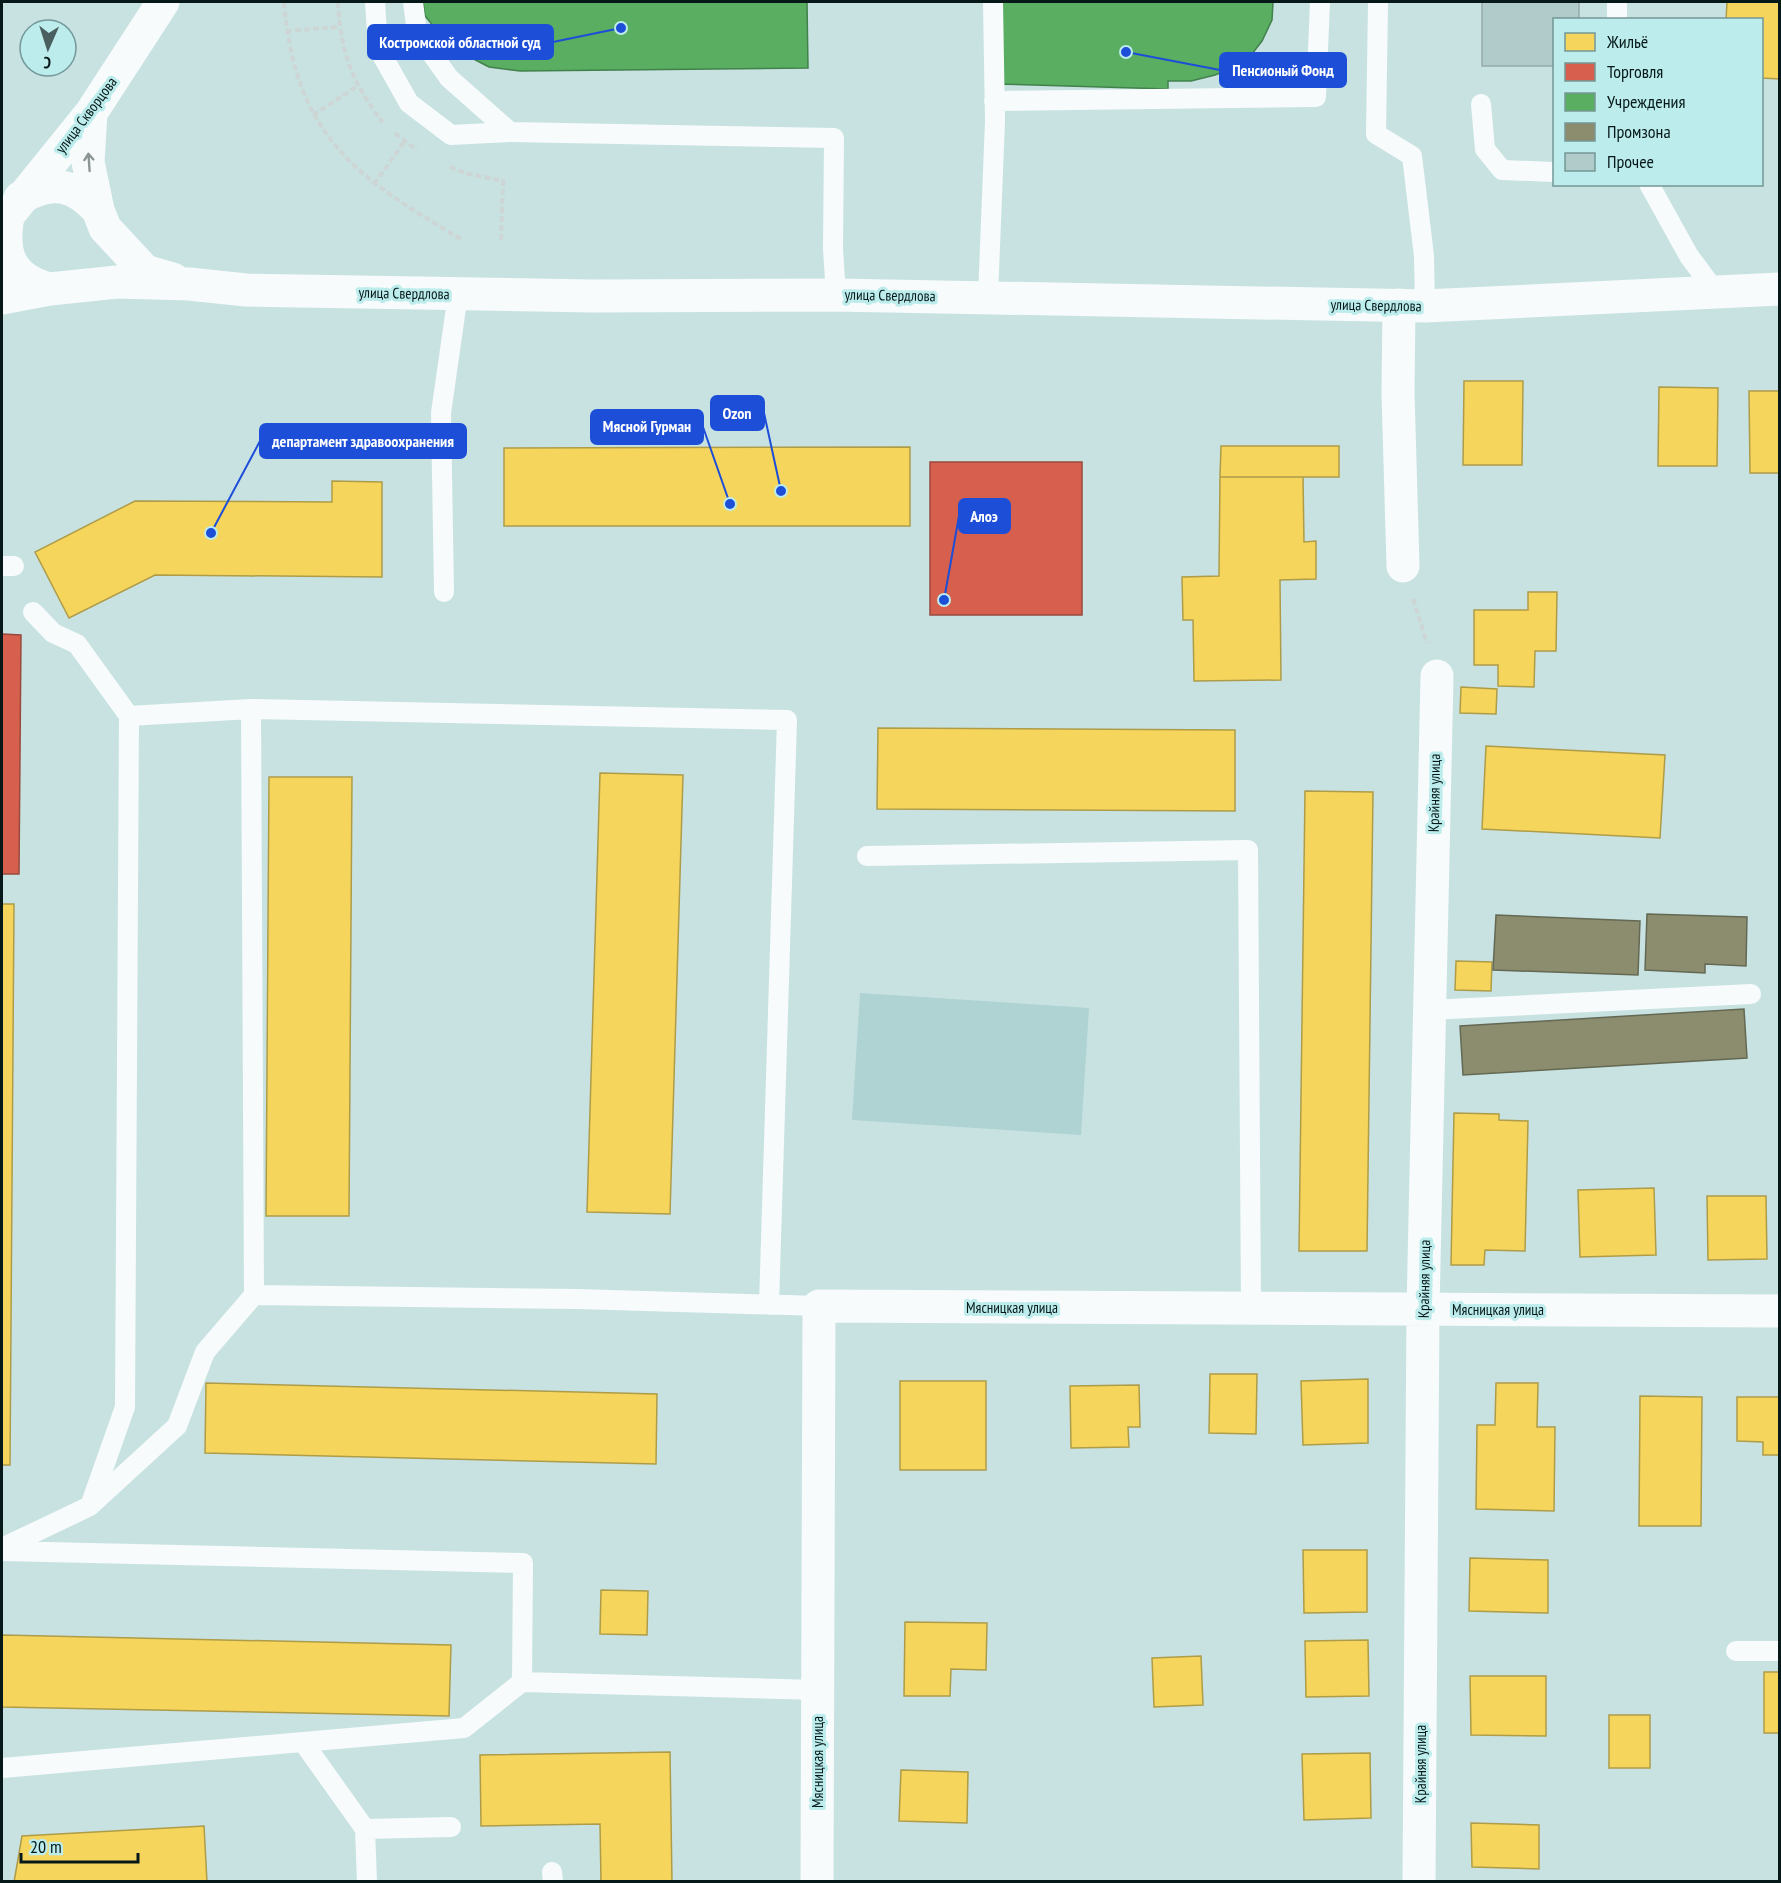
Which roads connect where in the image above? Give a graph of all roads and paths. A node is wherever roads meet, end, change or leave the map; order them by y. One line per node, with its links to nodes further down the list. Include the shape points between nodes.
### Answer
1 (163, 2): 15 (street, улица Скворцова)
2 (284, 2): 11 (path)
3 (375, 2): 17 (lane, via 378,48 408,103 451,135)
4 (413, 2): 17 (lane, via 417,33 449,78)
5 (993, 2): 13 (lane)
6 (1320, 2): 13 (lane, via 1316,97)
7 (1378, 2): 33 (lane, via 1376,134 1412,156 1424,256)
8 (1617, 2): 9 (lane)
9 (1617, 18)
10 (339, 27): 11 (path)
11 (286, 31): 16 (path, via 296,73)
12 (358, 86): 16 (path)
13 (994, 101): 31 (lane)
14 (1481, 104): 19 (lane, via 1485,150 1502,170)
15 (91, 113): 22 (street, улица Скворцова); 23 (street, one-way to 15, via 88,162)
16 (313, 115): 20 (path, via 331,142)
17 (510, 132): 30 (lane, via 834,138)
18 (404, 142): 20 (path)
19 (1553, 172)
20 (374, 184): 24 (path)
21 (1649, 186): 28 (lane, via 1689,256)
22 (10, 211): 23 (street, via 36,189 53,186 86,197); 26 (street, via 3,229 8,262 19,276 34,285)
23 (101, 219): 25 (street, via 145,271); 26 (street, via 105,246 98,264 86,279)
24 (461, 239)
25 (189, 284): 26 (street, улица Свердлова, via 117,282); 29 (street, улица Свердлова, via 246,290)
26 (60, 288): 32 (street, улица Свердлова)
27 (1779, 289): 28 (street, улица Свердлова)
28 (1715, 291): 33 (street, улица Свердлова)
29 (458, 294): 30 (street, улица Свердлова); 35 (lane, via 441,413)
30 (836, 294): 31 (street, улица Свердлова)
31 (988, 297): 33 (street, улица Свердлова)
32 (2, 298)
33 (1412, 306): 34 (street, via 1398,393)
34 (1403, 566): 37 (path)
35 (444, 592)
36 (33, 612): 39 (lane, via 53,633 77,644)
37 (1437, 676): 42 (street, Крайняя улица)
38 (251, 709): 39 (lane); 43 (lane); 44 (lane, via 787,720)
39 (129, 717): 49 (lane, via 125,1407)
40 (867, 856): 46 (lane, via 1248,850)
41 (1751, 994): 42 (lane)
42 (1430, 1010): 47 (street, Крайняя улица)
43 (254, 1295): 44 (lane); 49 (lane, via 205,1352 177,1426)
44 (769, 1305): 45 (lane)
45 (819, 1306): 46 (street, Мясницкая улица); 54 (street, Мясницкая улица)
46 (1251, 1308): 47 (street, Мясницкая улица)
47 (1423, 1309): 48 (street, Мясницкая улица); 61 (street, Крайняя улица)
48 (1779, 1311)
49 (90, 1506): 50 (lane)
50 (2, 1550): 53 (lane, via 523,1563)
51 (1737, 1651): 52 (lane)
52 (1779, 1651)
53 (522, 1683): 54 (lane); 55 (lane, via 464,1728)
54 (818, 1690): 60 (street, Мясницкая улица)
55 (303, 1742): 56 (lane); 58 (lane)
56 (2, 1768)
57 (451, 1827): 58 (lane)
58 (365, 1828): 59 (lane)
59 (368, 1881)
60 (817, 1881)
61 (1419, 1881)

